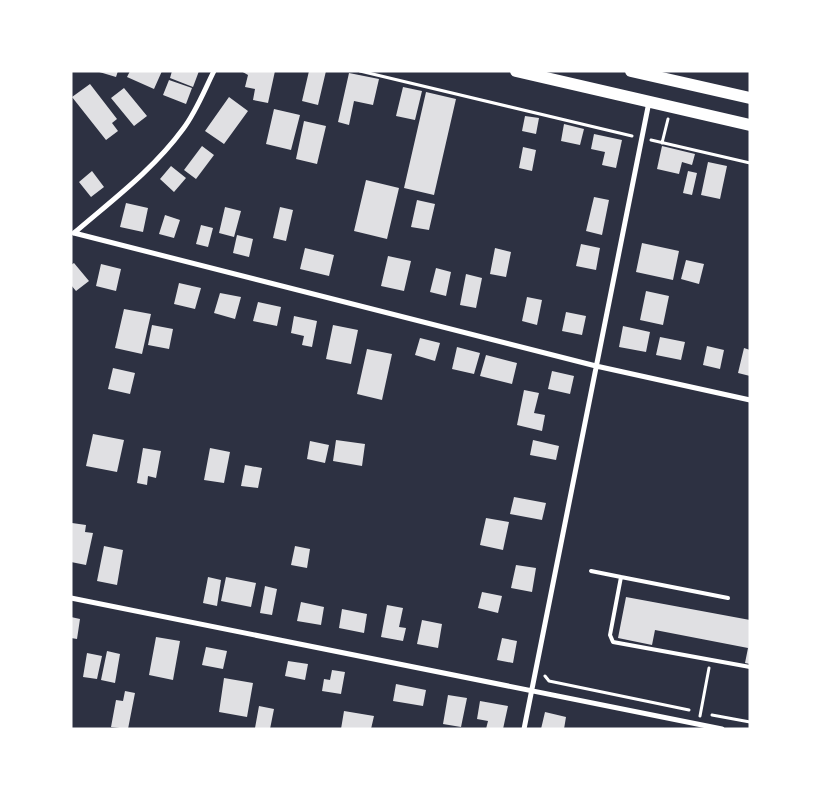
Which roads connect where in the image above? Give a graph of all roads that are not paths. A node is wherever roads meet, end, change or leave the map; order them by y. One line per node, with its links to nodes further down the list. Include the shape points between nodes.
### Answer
1 (214, 71): 7 (street, via 195,109 167,149)
2 (516, 71): 5 (main road)
3 (631, 71): 4 (main road)
4 (750, 98)
5 (649, 101): 6 (main road); 8 (street)
6 (750, 124)
7 (73, 234): 8 (street)
8 (596, 366): 9 (street); 15 (street)
9 (750, 400)
10 (591, 571): 11 (lane)
11 (621, 577): 13 (lane); 14 (lane, via 610,635 613,642)
12 (71, 598): 15 (street)
13 (728, 598)
14 (750, 667)
15 (532, 690): 16 (street); 17 (street)
16 (524, 729)
17 (722, 729)

